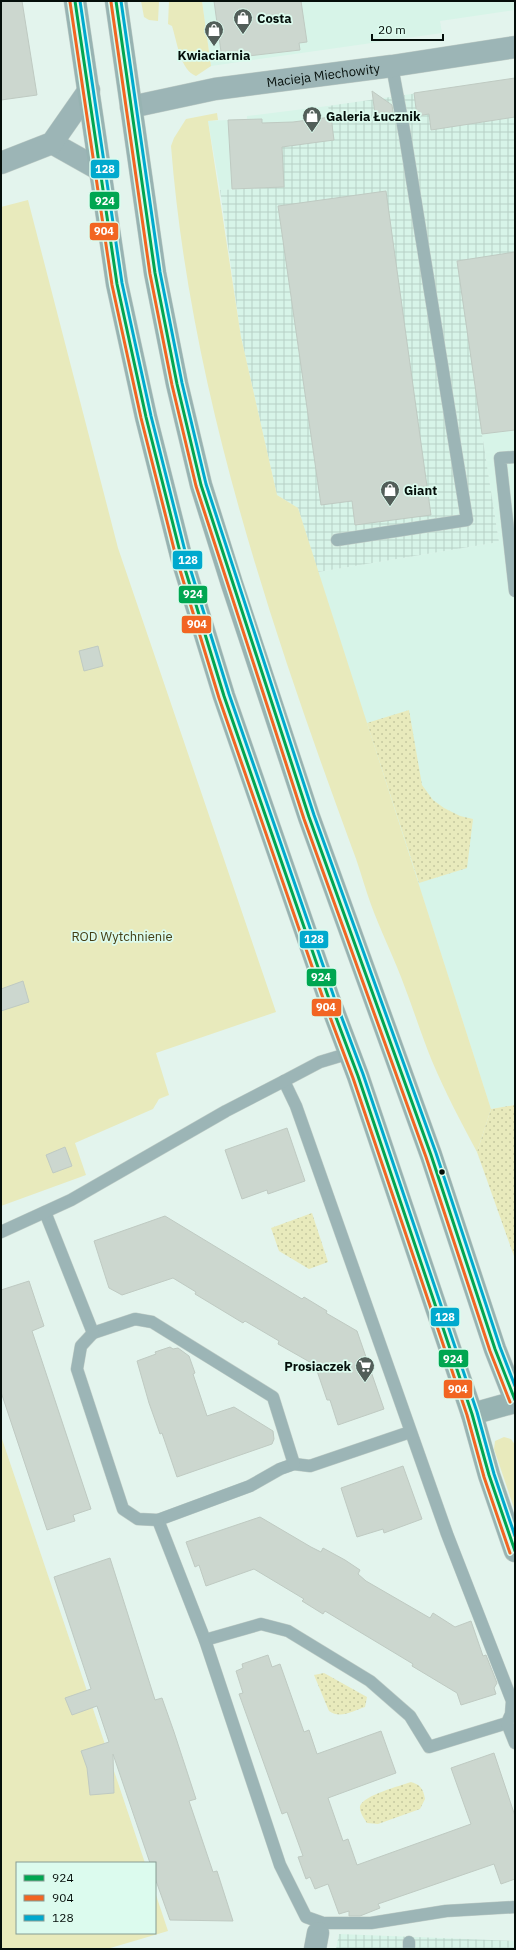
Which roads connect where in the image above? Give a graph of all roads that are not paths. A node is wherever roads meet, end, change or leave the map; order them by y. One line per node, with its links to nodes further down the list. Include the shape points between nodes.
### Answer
1 (75, 1): 5 (main road)
2 (116, 1): 6 (main road)
3 (515, 47): 4 (street, Macieja Miechowity)
4 (392, 66): 6 (street, Macieja Miechowity, via 215,89); 11 (lane, via 467,520)
5 (89, 90): 7 (street); 9 (main road)
6 (131, 107): 18 (main road, via 155,273 177,384 201,485 309,817 428,1148)
7 (52, 143): 8 (street); 9 (street)
8 (1, 163)
9 (100, 170): 13 (main road, via 117,284 146,417 181,556 227,703)
10 (515, 457): 12 (lane, via 500,458)
11 (337, 540)
12 (515, 591)
13 (350, 1053): 14 (lane, via 320,1062); 19 (main road)
14 (284, 1081): 15 (lane); 20 (lane, via 296,1106)
15 (45, 1212): 16 (lane); 17 (lane)
16 (1, 1232)
17 (93, 1333): 21 (lane, via 135,1319 152,1322 273,1397); 22 (lane, via 81,1346 77,1369 123,1509 138,1519)
18 (515, 1401): 19 (main road)
19 (472, 1414): 23 (main road)
20 (410, 1432): 21 (lane, via 310,1466); 25 (lane, via 512,1701)
21 (294, 1464): 22 (lane, via 250,1486)
22 (158, 1520): 24 (lane)
23 (515, 1551)
24 (205, 1640): 25 (lane, via 261,1624 288,1631 370,1681 410,1716 429,1747); 28 (lane, via 280,1865)
25 (507, 1723): 26 (lane)
26 (515, 1743)
27 (515, 1907): 28 (lane, via 446,1911 371,1923)
28 (318, 1935)

